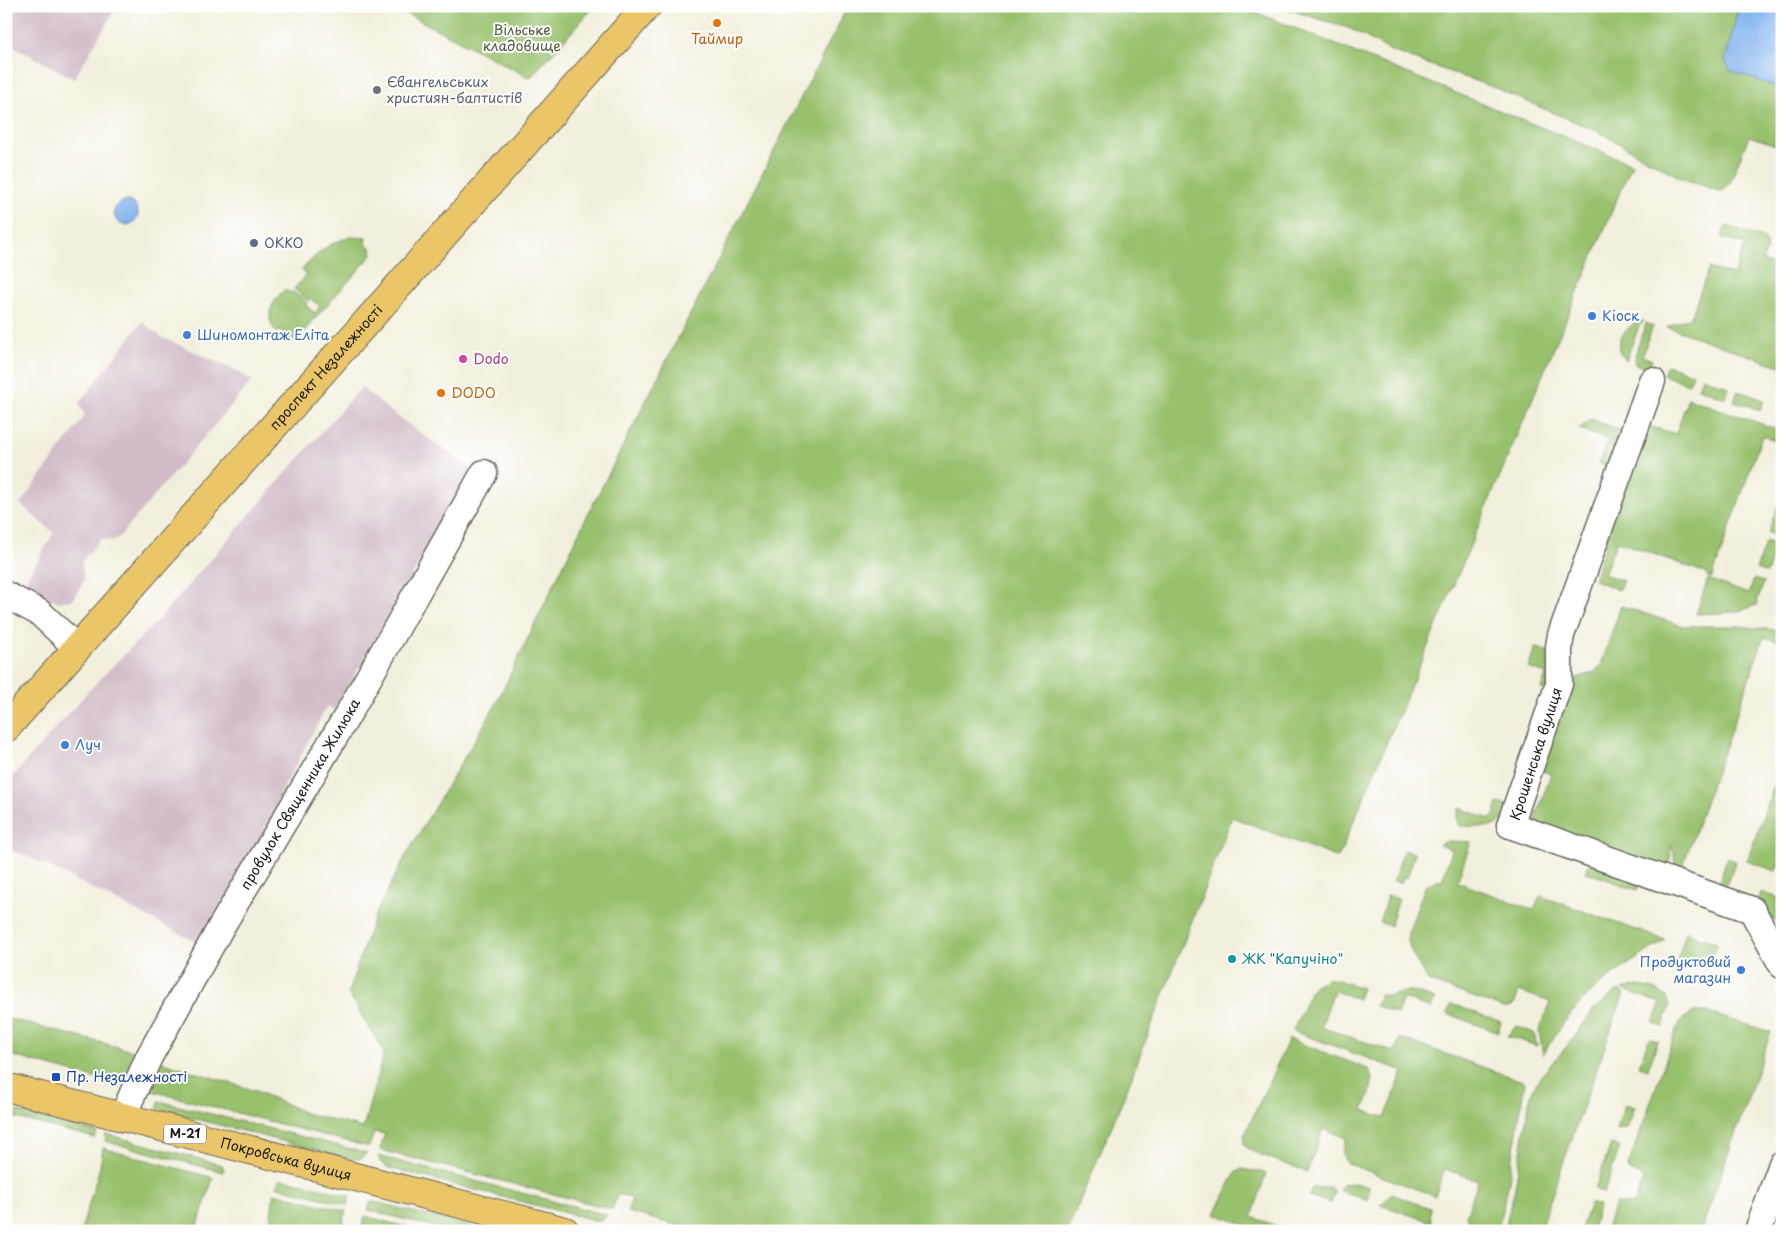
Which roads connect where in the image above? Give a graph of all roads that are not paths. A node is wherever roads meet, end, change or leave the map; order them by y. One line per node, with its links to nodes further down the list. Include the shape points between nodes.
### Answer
1 (646, 6): 5 (main road, проспект Незалежності)
2 (1652, 381): 7 (street, Крошенська вулиця, via 1561,635 1559,684 1510,825 1752,910)
3 (484, 473): 9 (street, провулок Священника Жилюка, via 347,716 221,927 149,1057)
4 (6, 595): 5 (street, via 40,613)
5 (77, 648): 6 (main road, проспект Незалежності)
6 (6, 728)
7 (1782, 965)
8 (6, 1087): 9 (main road, Покровська вулиця / М-21)
9 (122, 1118): 11 (main road, Покровська вулиця / М-21)
10 (1782, 1164): 12 (street)
11 (565, 1231)
12 (1758, 1231)

